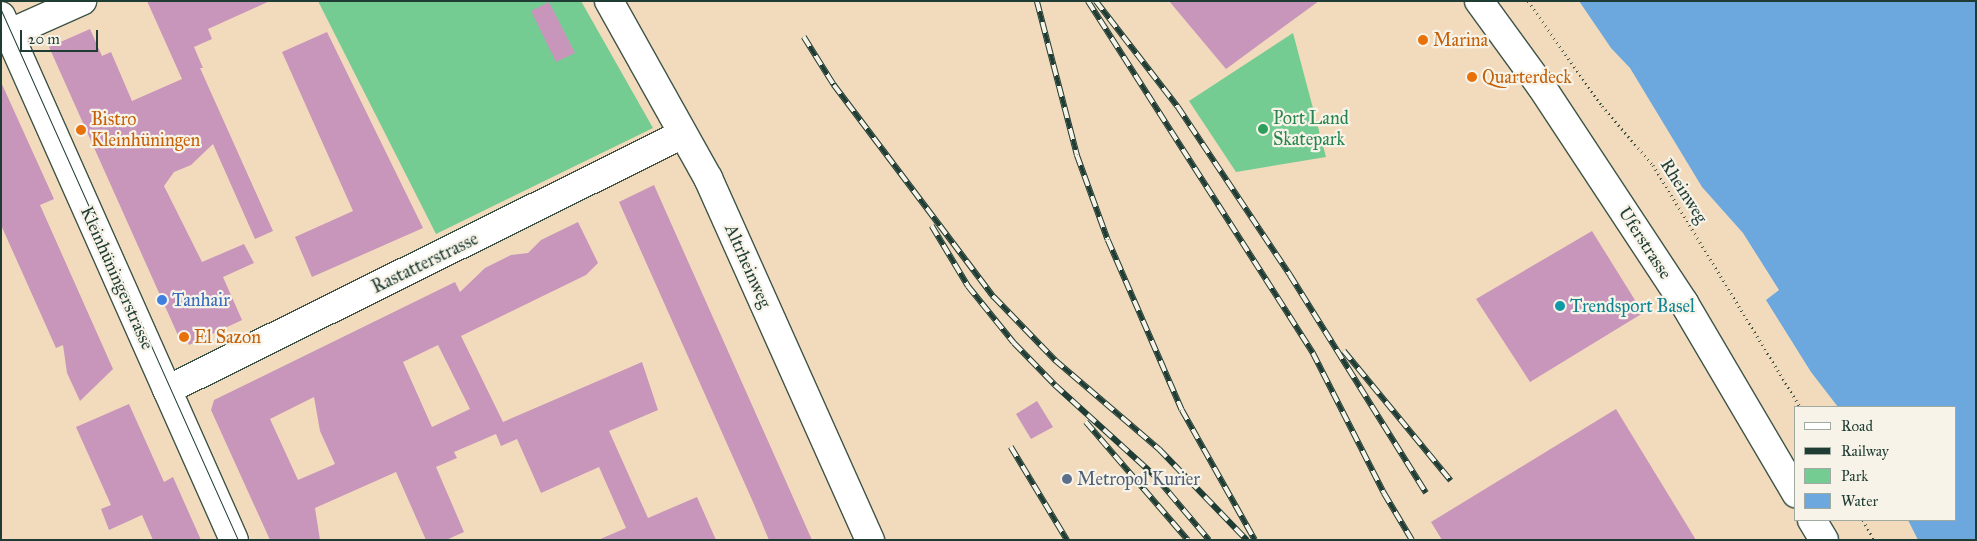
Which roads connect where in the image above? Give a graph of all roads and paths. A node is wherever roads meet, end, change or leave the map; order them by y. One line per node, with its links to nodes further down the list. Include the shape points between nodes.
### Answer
1 (82, 1): 5 (street)
2 (609, 1): 6 (street, Altrheinweg)
3 (1479, 1): 9 (street, Uferstrasse, via 1541,86 1684,303)
4 (1528, 1): 8 (path, Rheinweg, via 1602,106 1653,165)
5 (4, 29): 7 (street, Kleinhüningerstrasse)
6 (683, 134): 7 (street, Rastatterstrasse); 13 (street, Altrheinweg, via 708,178)
7 (167, 390): 12 (street, Kleinhüningerstrasse)
8 (1799, 406)
9 (1794, 490)
10 (1813, 521): 14 (street)
11 (1864, 521): 15 (path)
12 (234, 540)
13 (870, 540)
14 (1824, 540)
15 (1874, 540)

